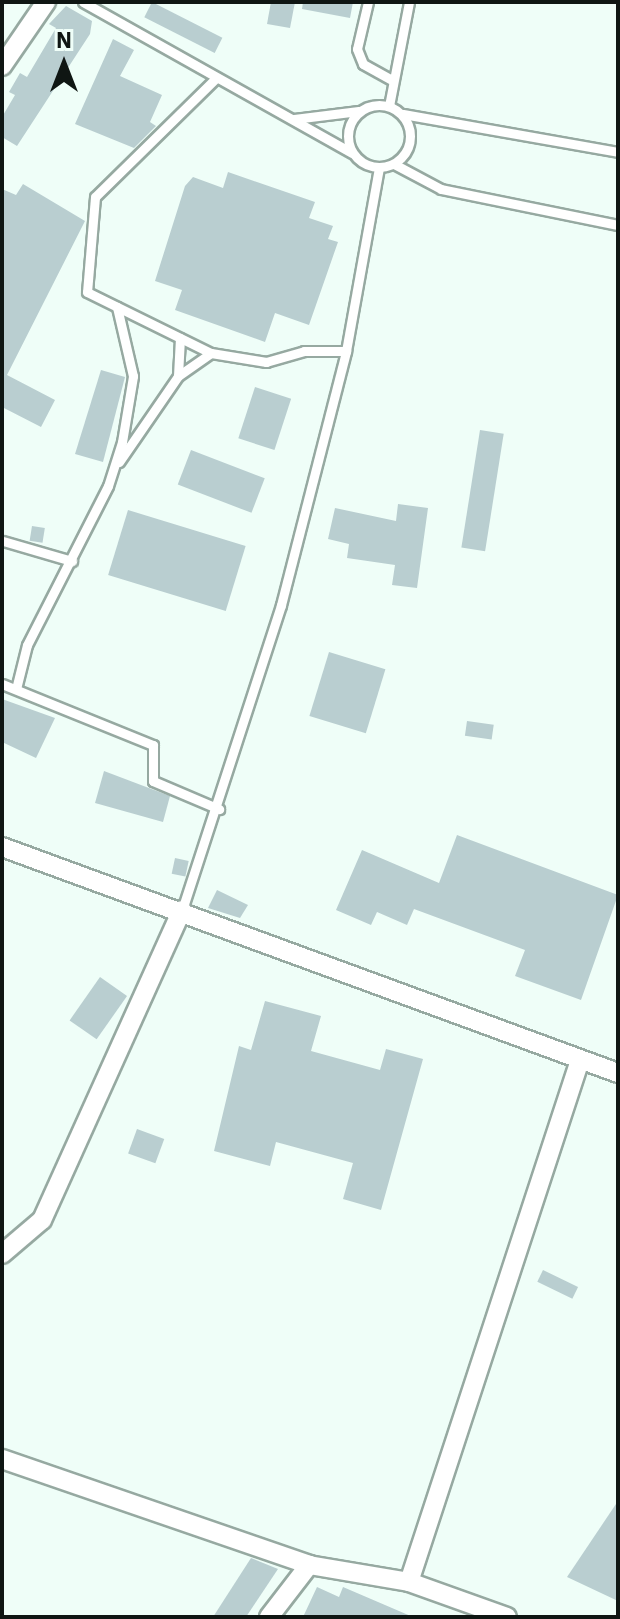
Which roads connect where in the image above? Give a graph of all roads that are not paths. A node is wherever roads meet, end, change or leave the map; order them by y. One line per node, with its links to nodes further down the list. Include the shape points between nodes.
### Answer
1 (46, 2): 5 (street)
2 (83, 2): 6 (lane)
3 (368, 2): 7 (lane, via 357,49 363,64)
4 (409, 2): 7 (lane)
5 (2, 66)
6 (215, 79): 11 (lane); 17 (lane, via 95,197 85,285)
7 (392, 80): 8 (lane)
8 (389, 106): 9 (lane); 10 (lane)
9 (359, 111): 11 (lane); 13 (lane, via 347,139)
10 (403, 114): 12 (lane); 14 (lane, via 411,131 408,151)
11 (294, 119): 13 (lane)
12 (618, 152)
13 (352, 153): 15 (lane)
14 (394, 164): 15 (lane); 16 (lane, via 441,189)
15 (379, 168): 19 (lane)
16 (618, 225)
17 (117, 307): 18 (lane); 22 (lane, via 133,376)
18 (180, 338): 20 (lane); 21 (lane)
19 (346, 351): 20 (lane, via 304,351 266,362); 27 (lane)
20 (211, 353): 21 (lane)
21 (178, 376): 22 (lane)
22 (115, 468): 24 (lane)
23 (3, 541): 24 (lane)
24 (72, 561): 26 (lane, via 27,645)
25 (2, 684): 26 (lane)
26 (16, 689): 27 (lane, via 153,745 153,781)
27 (219, 809): 29 (lane)
28 (2, 847): 29 (street)
29 (182, 910): 30 (street); 32 (street, via 42,1220)
30 (580, 1060): 31 (street); 35 (street)
31 (618, 1073)
32 (2, 1254)
33 (2, 1459): 34 (street)
34 (309, 1565): 35 (street); 36 (street)
35 (409, 1582): 37 (street)
36 (269, 1617)
37 (507, 1617)

